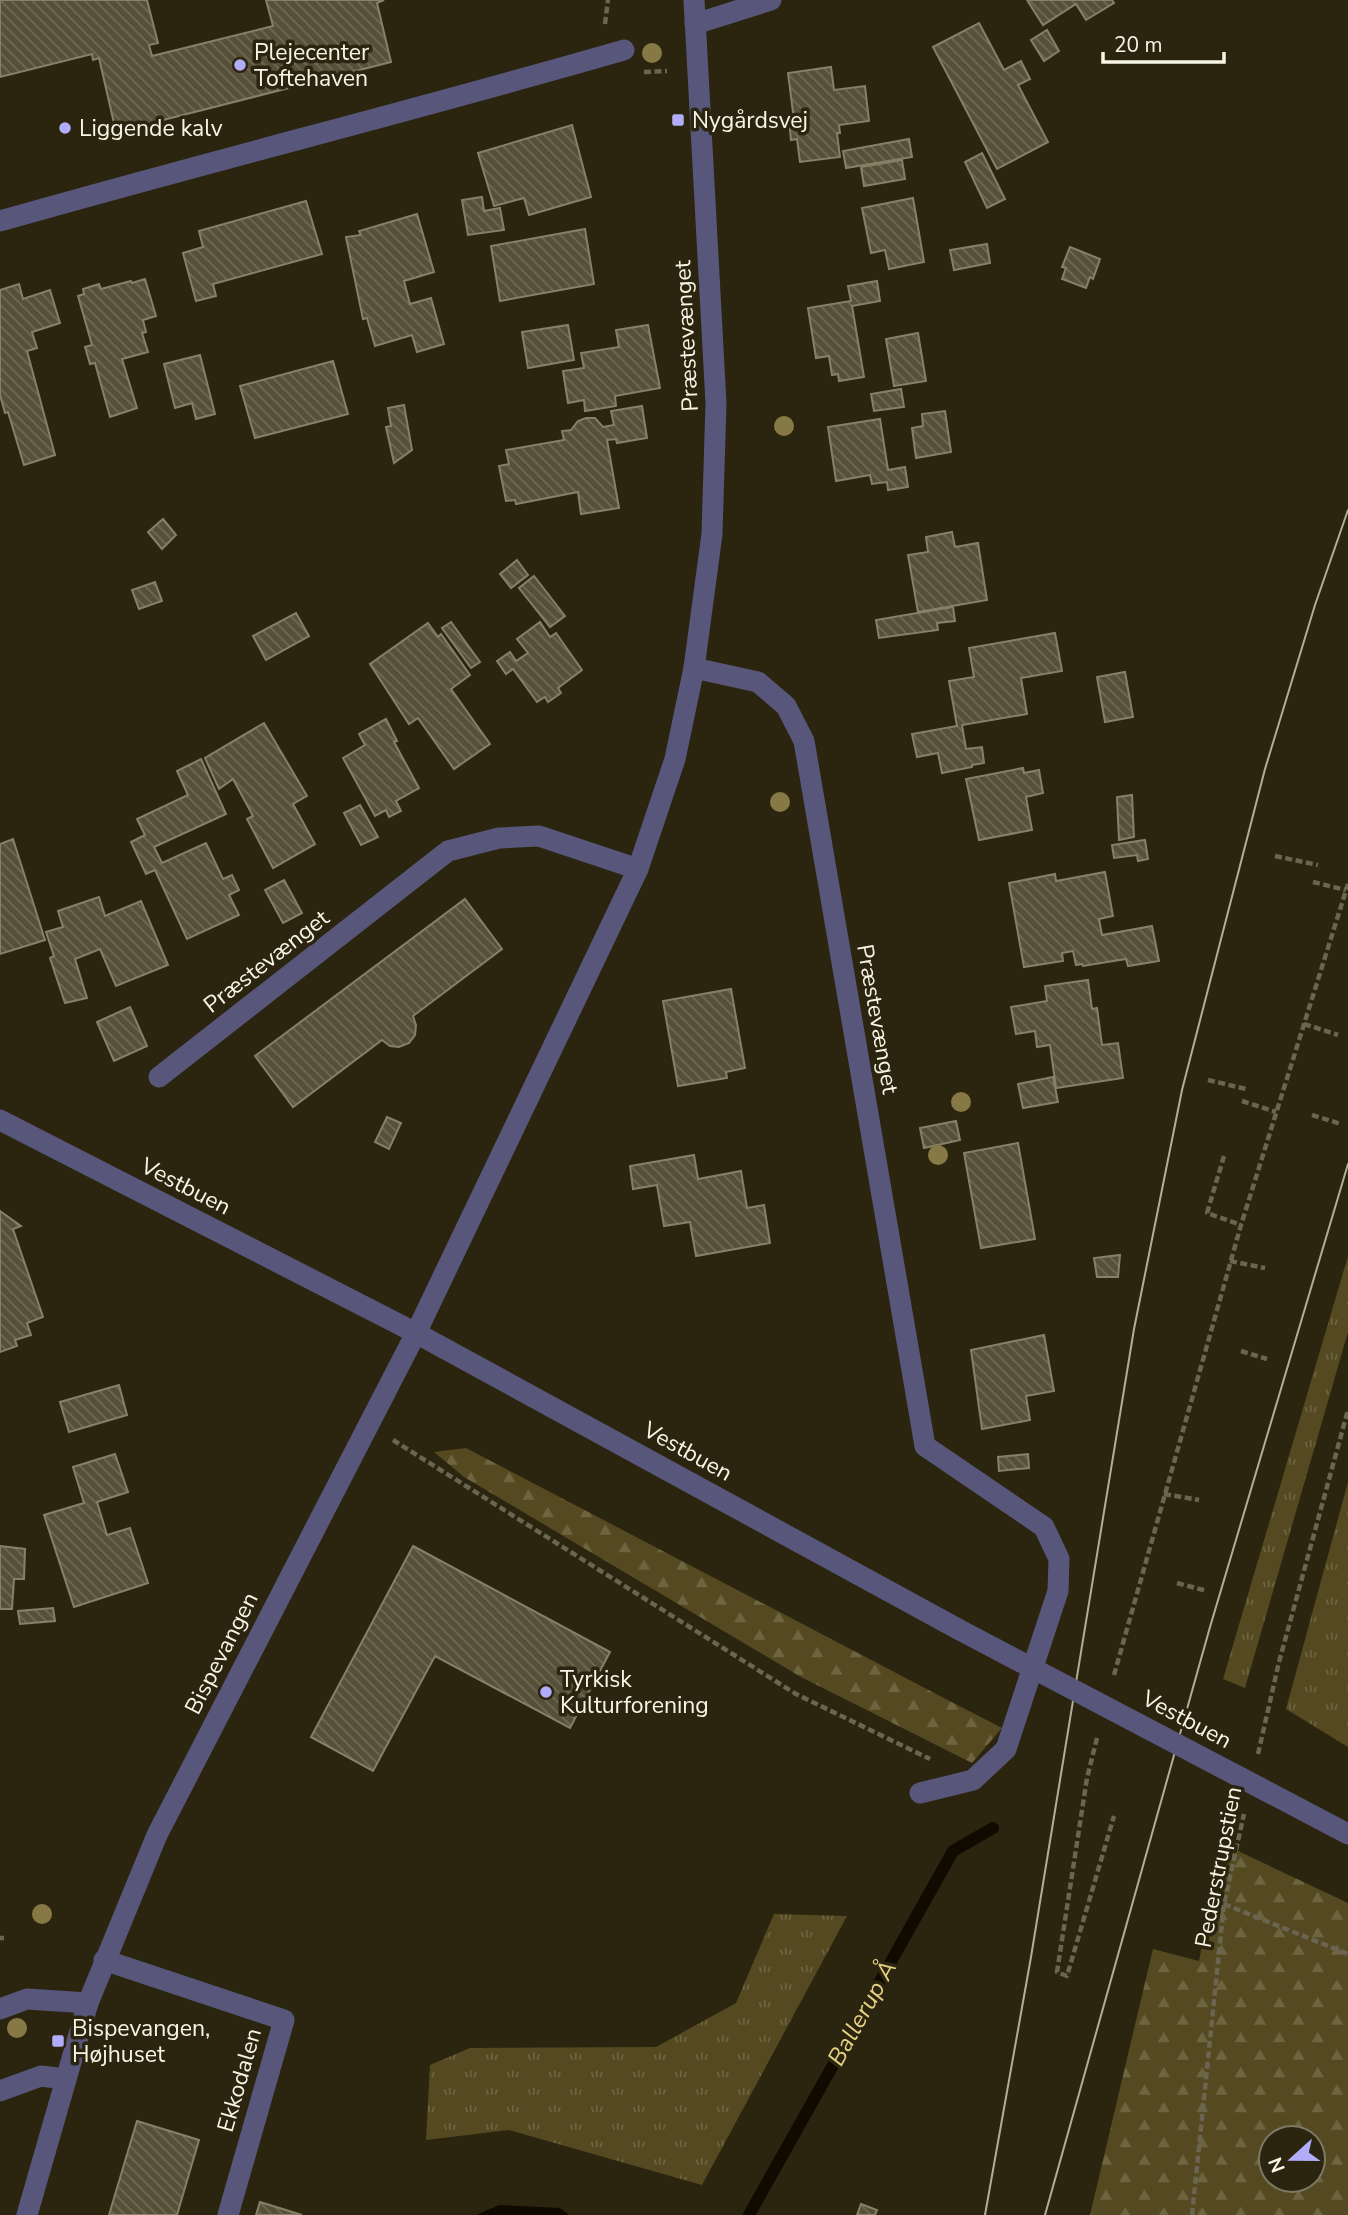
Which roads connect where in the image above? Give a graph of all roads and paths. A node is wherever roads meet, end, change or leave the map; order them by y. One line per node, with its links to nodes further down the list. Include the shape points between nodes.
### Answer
1 (694, 0): 3 (street, Præstevænget)
2 (771, 0): 3 (street)
3 (695, 24): 5 (street, Præstevænget)
4 (624, 50): 5 (path, via 636,71); 6 (street)
5 (698, 70): 7 (street, Præstevænget, via 716,403 712,534)
6 (0, 221)
7 (694, 668): 10 (street, Præstevænget, via 675,759); 40 (street, Præstevænget, via 758,682 786,706 804,741 925,1446 1044,1527 1059,1559 1058,1591 1006,1749)
8 (1275, 856): 9 (path)
9 (1318, 865)
10 (638, 869): 16 (street, Præstevænget, via 539,836 499,838 449,851); 28 (street, Præstevænget)
11 (1313, 882): 13 (path)
12 (1348, 884): 13 (path)
13 (1346, 890): 14 (path)
14 (1304, 1024): 15 (path); 20 (path)
15 (1338, 1035)
16 (159, 1077)
17 (1208, 1080): 18 (path)
18 (1246, 1089)
19 (1242, 1101): 20 (path)
20 (1276, 1112): 25 (path)
21 (1312, 1115): 23 (path)
22 (0, 1120): 28 (street, Vestbuen)
23 (1341, 1124)
24 (1224, 1156): 25 (path, via 1207,1213)
25 (1241, 1225): 26 (path)
26 (1230, 1261): 27 (path); 33 (path)
27 (1265, 1269)
28 (416, 1333): 32 (street, Bispevangen); 44 (street, Vestbuen, bridge, via 958,1629)
29 (1241, 1351): 30 (path)
30 (1267, 1359)
31 (1348, 1410): 39 (path)
32 (369, 1424): 40 (path, via 796,1694); 47 (street, Bispevangen, via 156,1835)
33 (1164, 1494): 34 (path); 37 (path)
34 (1199, 1500)
35 (1177, 1583): 36 (path)
36 (1207, 1591)
37 (1111, 1688)
38 (1100, 1726): 43 (path, via 1087,1778 1057,1972 1068,1976)
39 (1257, 1756)
40 (973, 1780): 41 (street)
41 (920, 1793)
42 (1245, 1810): 45 (path, Pederstrupstien)
43 (1114, 1816)
44 (1348, 1834)
45 (1224, 1904): 46 (path); 54 (path, Pederstrupstien)
46 (1348, 1954)
47 (104, 1960): 48 (street, Bispevangen); 53 (street, Ekkodalen, via 284,2020)
48 (88, 2003): 49 (street, via 27,1999); 50 (street, Bispevangen)
49 (0, 2009)
50 (65, 2079): 51 (street, via 41,2076); 52 (street, Bispevangen)
51 (0, 2091)
52 (27, 2215)
53 (228, 2215)
54 (1192, 2215)

